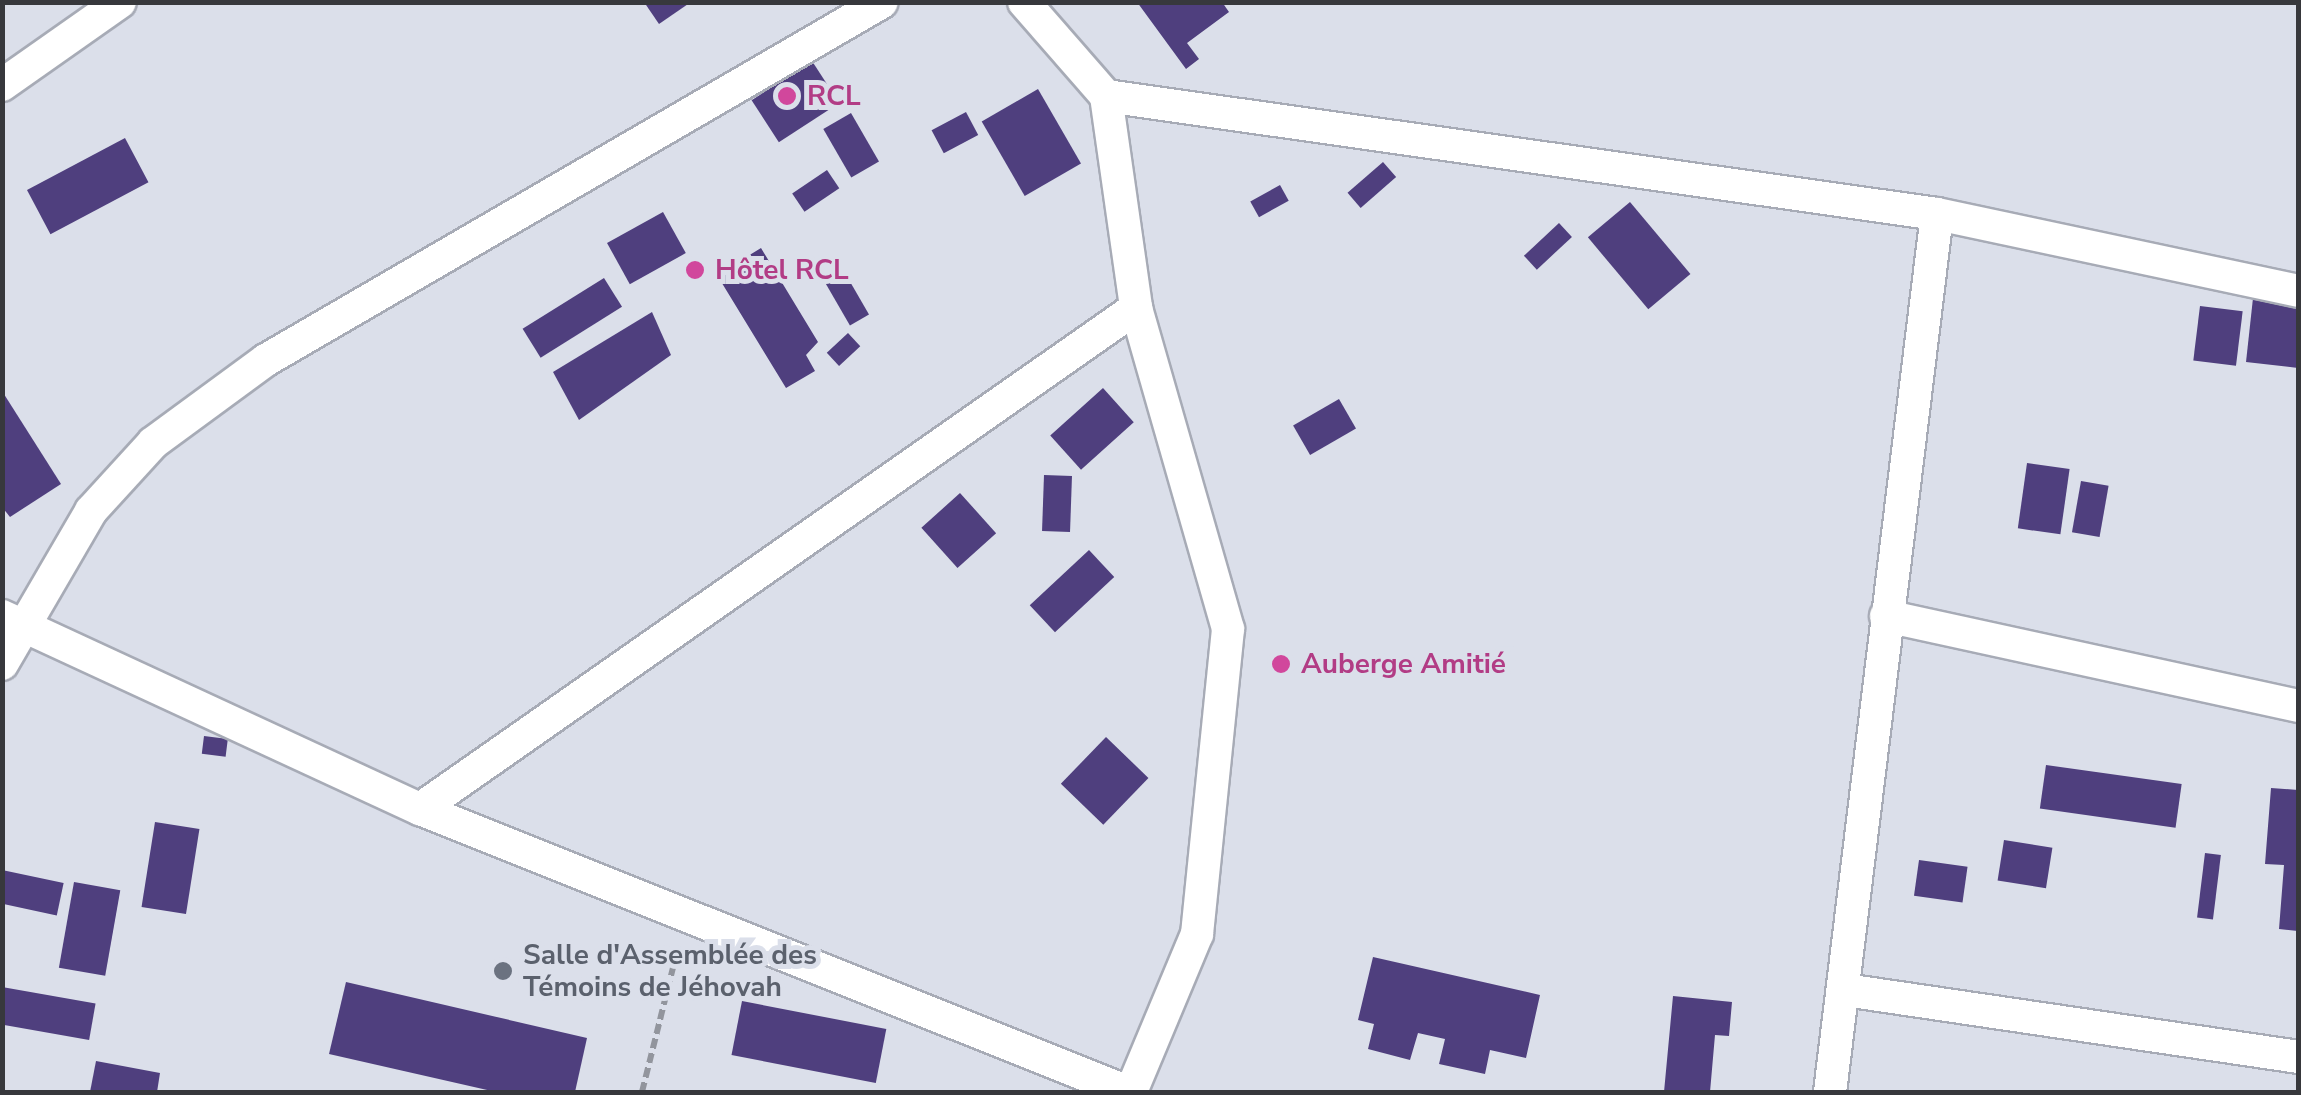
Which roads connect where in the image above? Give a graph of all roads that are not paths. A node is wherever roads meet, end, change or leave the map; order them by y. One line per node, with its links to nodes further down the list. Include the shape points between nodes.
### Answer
1 (120, 2): 4 (street)
2 (882, 2): 10 (street, via 238,381 152,443 91,511)
3 (1024, 2): 5 (street)
4 (2, 85)
5 (1106, 96): 6 (street); 8 (street)
6 (1936, 214): 7 (street); 9 (street)
7 (2298, 291)
8 (1136, 308): 13 (street); 16 (street, via 1228,629 1198,934)
9 (1886, 616): 12 (street); 14 (street)
10 (12, 621): 11 (street); 13 (street)
11 (2, 664)
12 (2298, 706)
13 (420, 810): 16 (street)
14 (1845, 990): 15 (street); 17 (street)
15 (2298, 1057)
16 (1130, 1092)
17 (1830, 1092)

